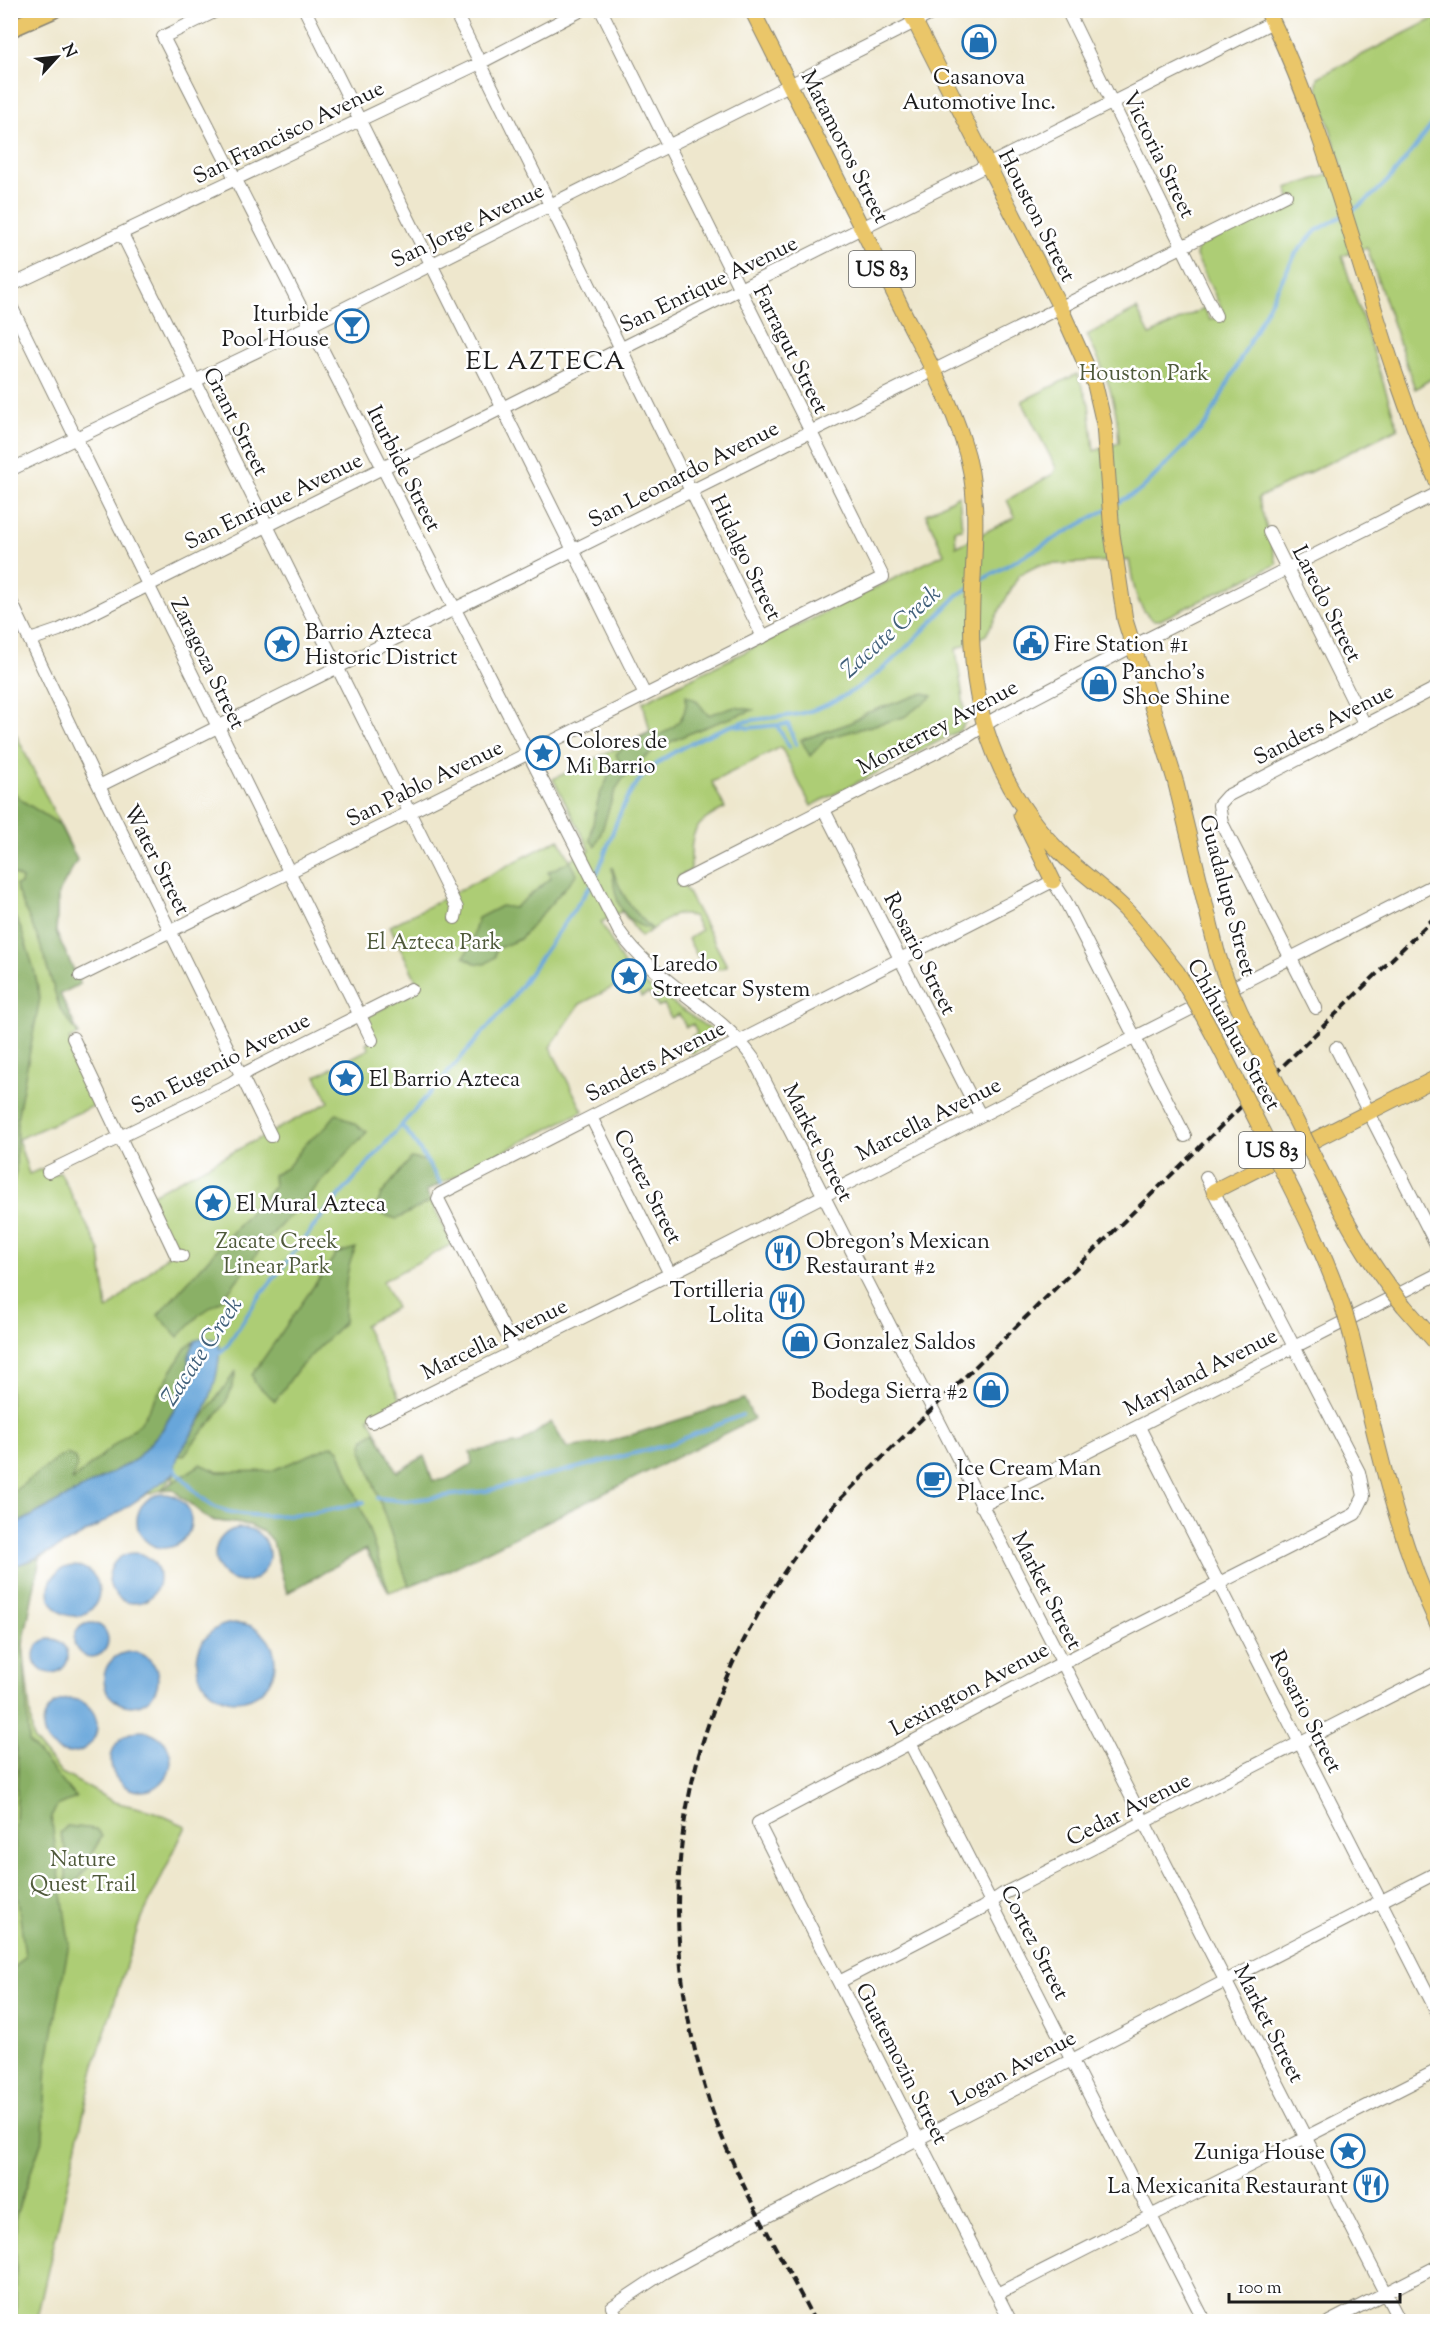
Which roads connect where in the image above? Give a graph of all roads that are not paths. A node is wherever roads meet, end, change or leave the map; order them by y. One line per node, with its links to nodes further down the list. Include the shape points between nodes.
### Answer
1 (53, 10): 12 (highway)
2 (218, 10): 19 (street, Iturbide Street, via 163,37)
3 (305, 10): 16 (street)
4 (454, 10): 13 (street, Hidalgo Street)
5 (582, 10): 13 (street, San Francisco Avenue)
6 (601, 10): 17 (street, Farragut Street)
7 (752, 10): 14 (main road, Matamoros Street / US 83)
8 (939, 10): 11 (street, San Jorge Avenue)
9 (1067, 10): 15 (street, Victoria Street)
10 (1270, 16): 15 (street, San Enrique Avenue); 41 (main road, via 1307,103 1411,424)
11 (912, 17): 14 (street, San Jorge Avenue); 18 (main road, Houston Street / US 83)
12 (11, 26)
13 (480, 63): 16 (street, San Francisco Avenue); 21 (street, Hidalgo Street)
14 (790, 85): 17 (street, San Jorge Avenue); 22 (main road, Matamoros Street / US 83)
15 (1112, 103): 18 (street, San Enrique Avenue); 24 (street, Victoria Street)
16 (359, 119): 19 (street, San Francisco Avenue); 25 (street)
17 (667, 147): 21 (street, San Jorge Avenue); 27 (street, Farragut Street)
18 (989, 165): 22 (street, San Enrique Avenue); 29 (main road, Houston Street / US 83)
19 (233, 179): 23 (street, San Francisco Avenue); 31 (street, Iturbide Street)
20 (1286, 195): 24 (street, San Leonardo Avenue)
21 (550, 206): 25 (street, San Jorge Avenue); 32 (street, Hidalgo Street)
22 (863, 229): 27 (street, San Enrique Avenue); 33 (main road, Matamoros Street / US 83)
23 (122, 234): 26 (street, San Francisco Avenue); 34 (street, Grant Street)
24 (1182, 246): 29 (street, San Leonardo Avenue); 30 (street, Victoria Street)
25 (432, 265): 31 (street, San Jorge Avenue); 35 (street)
26 (10, 286)
27 (740, 291): 32 (street, San Enrique Avenue); 36 (street, Farragut Street)
28 (10, 304): 37 (street, Zaragoza Street)
29 (1060, 307): 33 (street, San Leonardo Avenue); 38 (main road, Houston Street / US 83, via 1095,385)
30 (1216, 316)
31 (309, 326): 34 (street, San Jorge Avenue); 40 (street, Iturbide Street)
32 (621, 350): 35 (street, San Enrique Avenue); 42 (street, Hidalgo Street)
33 (932, 372): 36 (street, San Leonardo Avenue); 46 (main road, Matamoros Street / US 83, via 968,457)
34 (193, 381): 37 (street, San Jorge Avenue); 44 (street, Grant Street)
35 (503, 409): 40 (street, San Enrique Avenue); 47 (street)
36 (812, 432): 42 (street, San Leonardo Avenue); 49 (street, Farragut Street)
37 (75, 439): 39 (street, San Jorge Avenue); 50 (street, Zaragoza Street)
38 (1107, 446): 55 (main road, Guadalupe Street / US 83, via 1115,561)
39 (10, 470)
40 (382, 470): 44 (street, San Enrique Avenue); 52 (street, Iturbide Street)
41 (1437, 484)
42 (691, 493): 47 (street, San Leonardo Avenue); 53 (street, Hidalgo Street)
43 (1437, 493): 48 (street, Monterrey Avenue)
44 (267, 525): 50 (street, San Enrique Avenue); 56 (street, Grant Street)
45 (1269, 532): 48 (street, Laredo Street)
46 (975, 538): 60 (main road, Chihuahua Street / US 83, via 971,642)
47 (574, 552): 52 (street, San Leonardo Avenue); 58 (street)
48 (1287, 569): 55 (street, Monterrey Avenue); 59 (street, Laredo Street)
49 (883, 577): 53 (street, San Pablo Avenue)
50 (147, 585): 54 (street, San Enrique Avenue, via 59,630); 61 (street, Zaragoza Street)
51 (10, 599): 54 (street, Water Street)
52 (453, 609): 56 (street, San Leonardo Avenue); 62 (street, Iturbide Street)
53 (763, 638): 58 (street, San Pablo Avenue)
54 (30, 640): 64 (street, Water Street)
55 (1133, 646): 60 (street, Monterrey Avenue); 101 (main road, Guadalupe Street / US 83, bridge, via 1175,780 1217,952 1236,1001 1348,1222 1378,1272)
56 (337, 670): 61 (street, San Leonardo Avenue); 67 (street, Grant Street)
57 (1437, 687): 59 (street, Sanders Avenue)
58 (645, 695): 62 (street, San Pablo Avenue)
59 (1365, 724): 65 (street, Sanders Avenue)
60 (984, 726): 63 (main road, Chihuahua Street / US 83); 66 (street, Monterrey Avenue)
61 (216, 727): 64 (street, San Leonardo Avenue); 68 (street, Zaragoza Street)
62 (528, 755): 67 (street, San Pablo Avenue); 72 (street, Iturbide Street)
63 (1003, 774): 69 (main road); 108 (main road, Chihuahua Street / US 83, bridge, via 1041,831 1124,909 1177,972 1208,1024 1313,1232 1342,1302 1395,1518)
64 (99, 786): 74 (street, Water Street)
65 (1227, 796): 75 (street, Guadalupe Street, via 1219,805 1222,822)
66 (824, 810): 70 (street, Monterrey Avenue); 76 (street, Rosario Street)
67 (408, 812): 68 (street, San Pablo Avenue); 73 (street, Grant Street, via 457,908)
68 (288, 872): 74 (street, San Pablo Avenue); 80 (street, Zaragoza Street)
69 (1053, 881): 76 (street, Sanders Avenue); 81 (street)
70 (681, 882)
71 (1437, 883): 75 (street, Marcella Avenue)
72 (612, 916): 84 (street, Market Street, via 628,943 650,968)
73 (455, 918)
74 (171, 932): 77 (street, San Pablo Avenue); 86 (street, Water Street)
75 (1290, 956): 79 (street, Guadalupe Street); 81 (street, Marcella Avenue)
76 (900, 959): 84 (street, Sanders Avenue); 89 (street, Rosario Street)
77 (80, 976)
78 (411, 989): 80 (street, San Eugenio Avenue)
79 (1316, 1008)
80 (360, 1016): 83 (street, Zaragoza Street); 86 (street, San Eugenio Avenue)
81 (1135, 1036): 89 (street, Marcella Avenue); 92 (street)
82 (73, 1038): 93 (street)
83 (372, 1040)
84 (739, 1040): 90 (street, Sanders Avenue); 96 (street, Market Street, via 753,1058)
85 (1336, 1048): 88 (street)
86 (241, 1076): 91 (street, Water Street); 93 (street, San Eugenio Avenue)
87 (1437, 1077): 88 (main road)
88 (1369, 1112): 95 (main road); 97 (street)
89 (980, 1115): 96 (street, Marcella Avenue)
90 (591, 1117): 99 (street, Cortez Street); 103 (street, Sanders Avenue, via 438,1196)
91 (271, 1136)
92 (1185, 1136)
93 (120, 1137): 94 (street, San Eugenio Avenue); 98 (street)
94 (48, 1172)
95 (1210, 1184): 102 (street)
96 (823, 1196): 99 (street, Marcella Avenue); 106 (street, Market Street)
97 (1437, 1248)
98 (179, 1256)
99 (670, 1274): 103 (street, Marcella Avenue)
100 (1437, 1274): 102 (street, Maryland Avenue)
101 (1437, 1345)
102 (1293, 1347): 105 (street, Maryland Avenue); 107 (street, Lexington Avenue, via 1359,1472 1364,1496 1356,1511)
103 (515, 1351): 104 (street, Marcella Avenue)
104 (372, 1422)
105 (1138, 1427): 106 (street, Maryland Avenue); 107 (street, Rosario Street)
106 (981, 1506): 109 (street, Market Street)
107 (1219, 1584): 109 (street, Lexington Avenue); 112 (street, Rosario Street)
108 (1437, 1625)
109 (1062, 1663): 111 (street, Lexington Avenue); 114 (street, Market Street)
110 (1437, 1672): 112 (street, Cedar Avenue)
111 (910, 1743): 113 (street, Lexington Avenue); 116 (street, Cortez Street)
112 (1300, 1744): 114 (street, Cedar Avenue); 117 (street, Rosario Street)
113 (758, 1823): 118 (street, Guatemozin Street)
114 (1144, 1823): 116 (street, Cedar Avenue); 119 (street, Market Street)
115 (1437, 1872): 117 (street, Logan Avenue)
116 (992, 1901): 118 (street, Cedar Avenue); 121 (street, Cortez Street)
117 (1380, 1901): 119 (street, Logan Avenue); 120 (street, Rosario Street)
118 (839, 1982): 124 (street, Guatemozin Street)
119 (1225, 1982): 121 (street, Logan Avenue); 123 (street, Market Street)
120 (1437, 2014)
121 (1071, 2060): 124 (street, Logan Avenue); 125 (street, Cortez Street)
122 (1437, 2070): 123 (street)
123 (1305, 2137): 125 (street); 127 (street, Market Street)
124 (919, 2139): 128 (street, Guatemozin Street); 129 (street, Logan Avenue, via 663,2273 612,2307)
125 (1151, 2215): 128 (street); 131 (street, Cortez Street)
126 (1437, 2266): 127 (street)
127 (1385, 2293): 132 (street); 133 (street, Market Street)
128 (997, 2294): 130 (street, Guatemozin Street)
129 (619, 2322)
130 (1011, 2322)
131 (1205, 2322)
132 (1329, 2322)
133 (1400, 2322)

